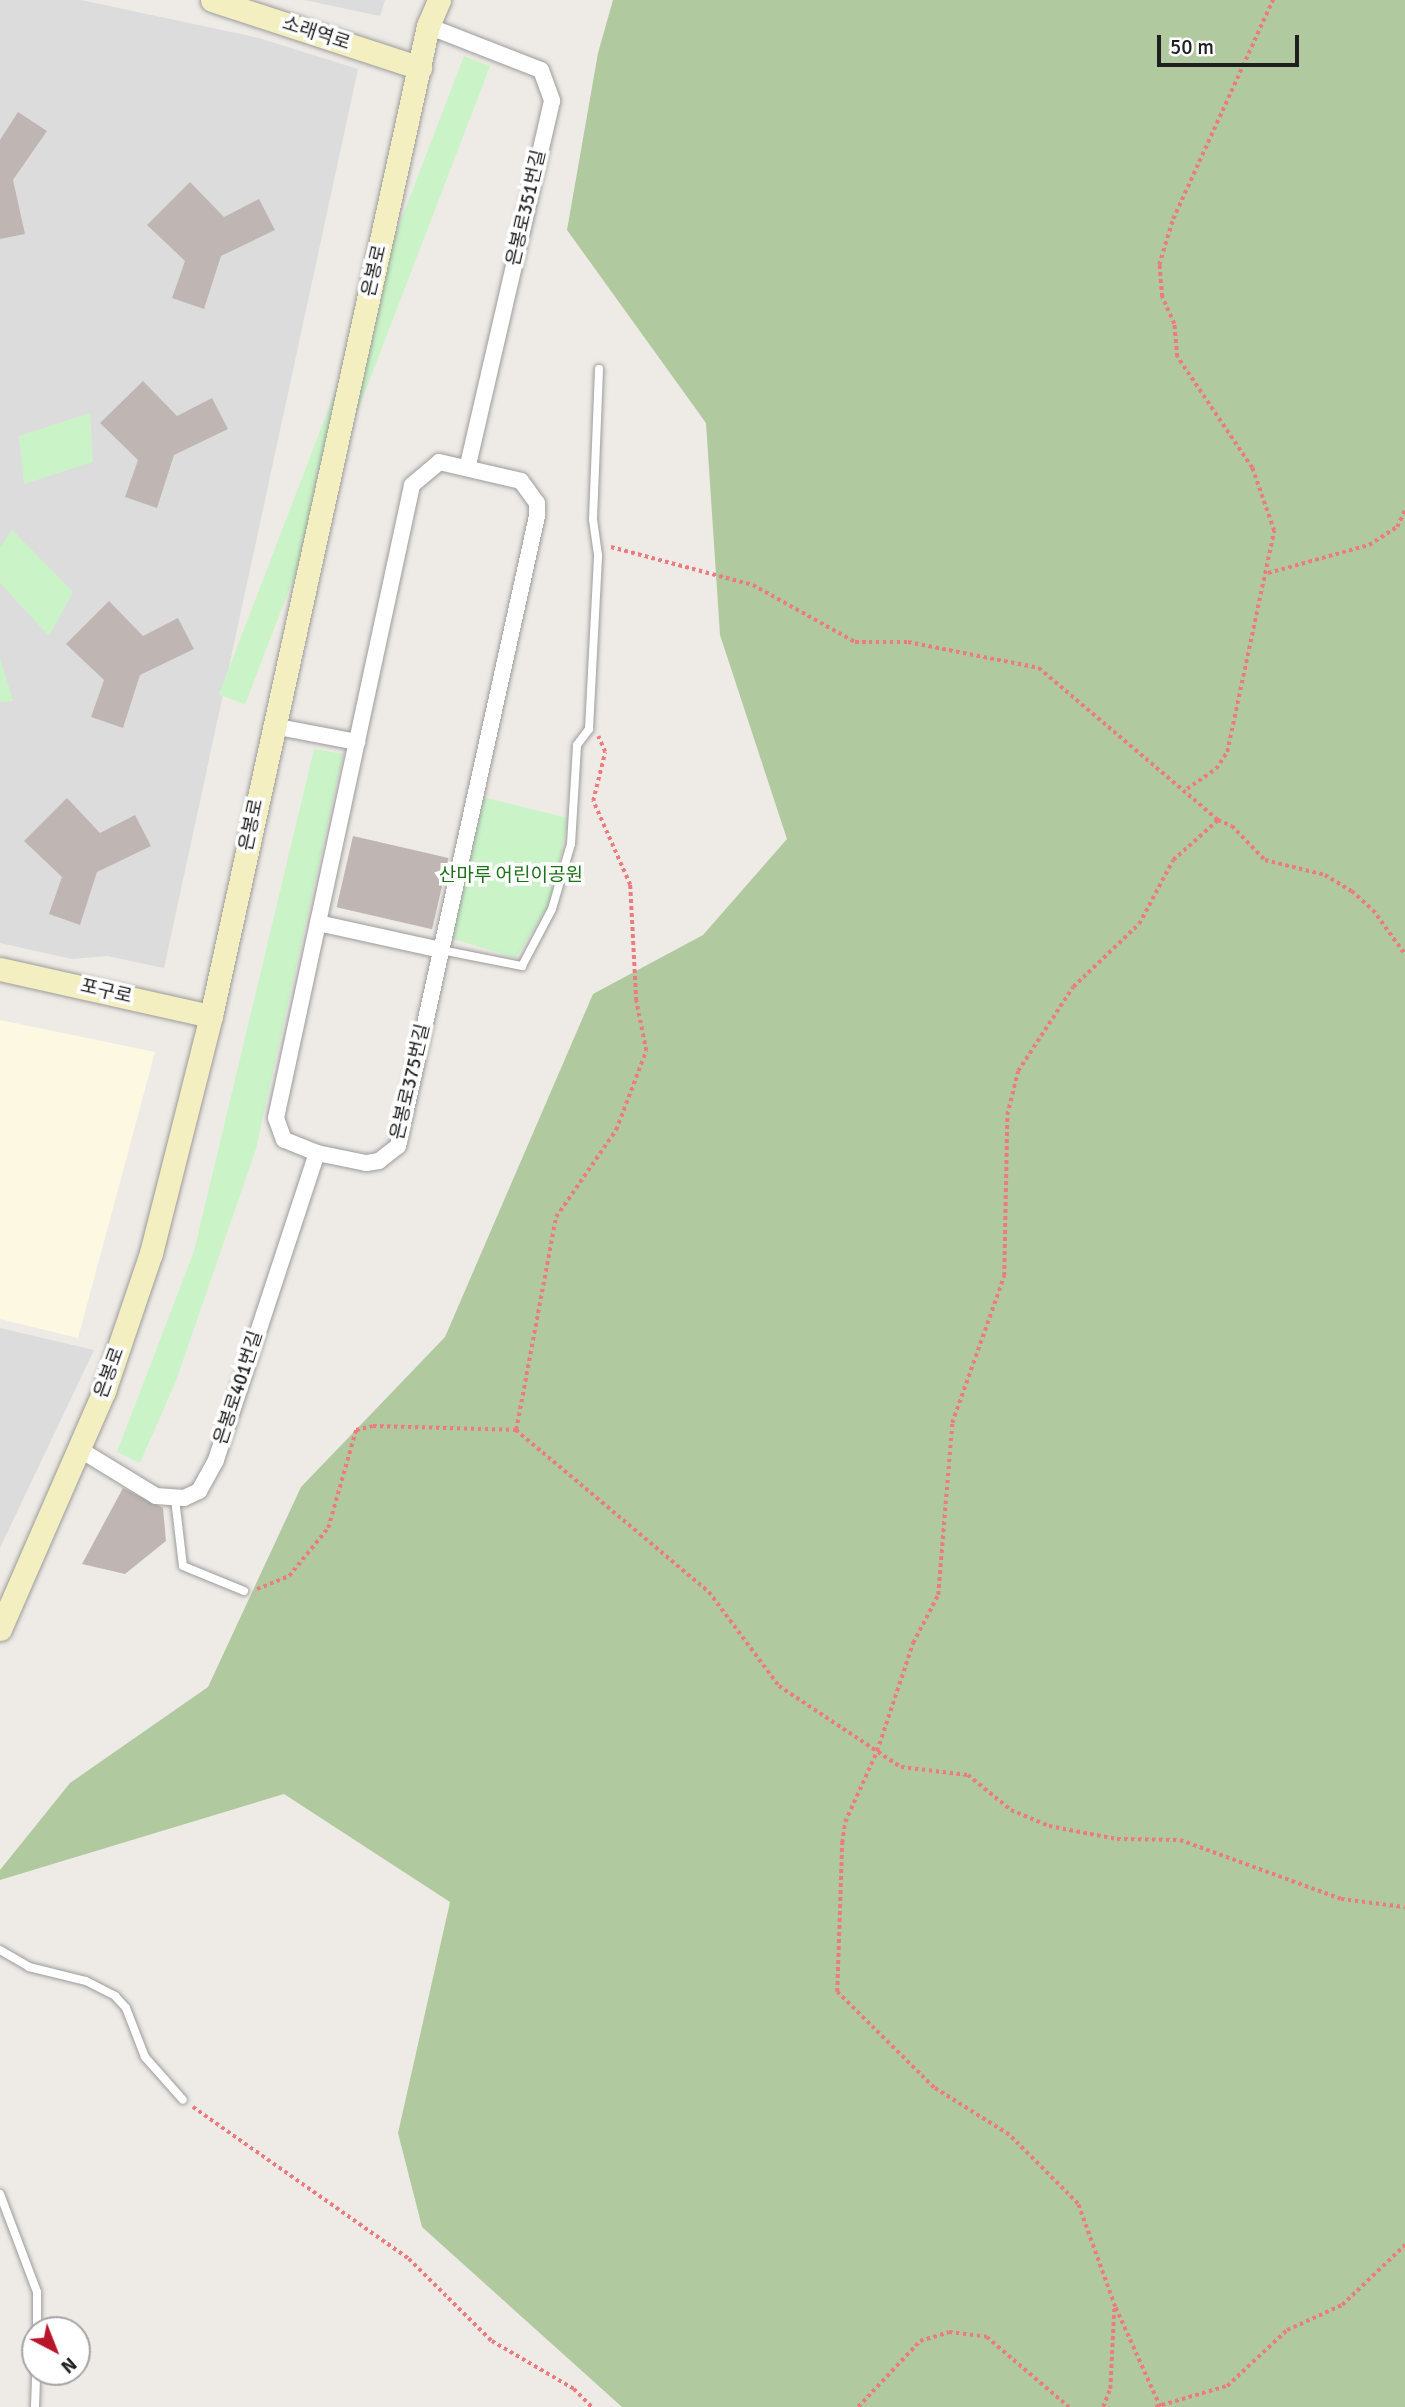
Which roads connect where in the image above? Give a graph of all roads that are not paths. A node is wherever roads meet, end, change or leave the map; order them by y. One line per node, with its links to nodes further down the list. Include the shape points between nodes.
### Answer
1 (212, 0): 4 (main road, 소래역로)
2 (439, 0): 3 (main road, 은봉로)
3 (428, 26): 4 (main road, 은봉로); 6 (street, 은봉로351번길, via 541,70 552,101)
4 (420, 68): 7 (main road, 은봉로)
5 (599, 369): 10 (lane, via 589,723 577,745 570,844 552,909 523,966)
6 (468, 466): 8 (street, 은봉로375번길, via 439,462 412,485); 10 (street, 은봉로375번길, via 521,481 537,503 537,516)
7 (274, 726): 8 (street); 12 (main road, 은봉로)
8 (357, 742): 9 (street, 은봉로375번길)
9 (318, 923): 10 (street); 13 (street, 은봉로375번길, via 276,1118 284,1140)
10 (441, 950): 13 (street, 은봉로375번길, via 398,1146 379,1161 366,1163)
11 (0, 969): 12 (main road, 포구로)
12 (211, 1016): 14 (main road, 은봉로, via 151,1253)
13 (317, 1153): 15 (street, 은봉로401번길, via 216,1460 199,1491)
14 (79, 1449): 15 (street, via 156,1496); 17 (main road, 은봉로)
15 (175, 1499): 16 (lane, via 183,1566)
16 (244, 1591)
17 (0, 1629)
18 (0, 1950): 19 (lane, via 29,1967 86,1981 115,1996 125,2008 145,2057)
19 (183, 2100)
20 (0, 2194): 21 (lane, via 37,2292)
21 (37, 2316)
22 (36, 2386): 23 (lane)
23 (36, 2407)

